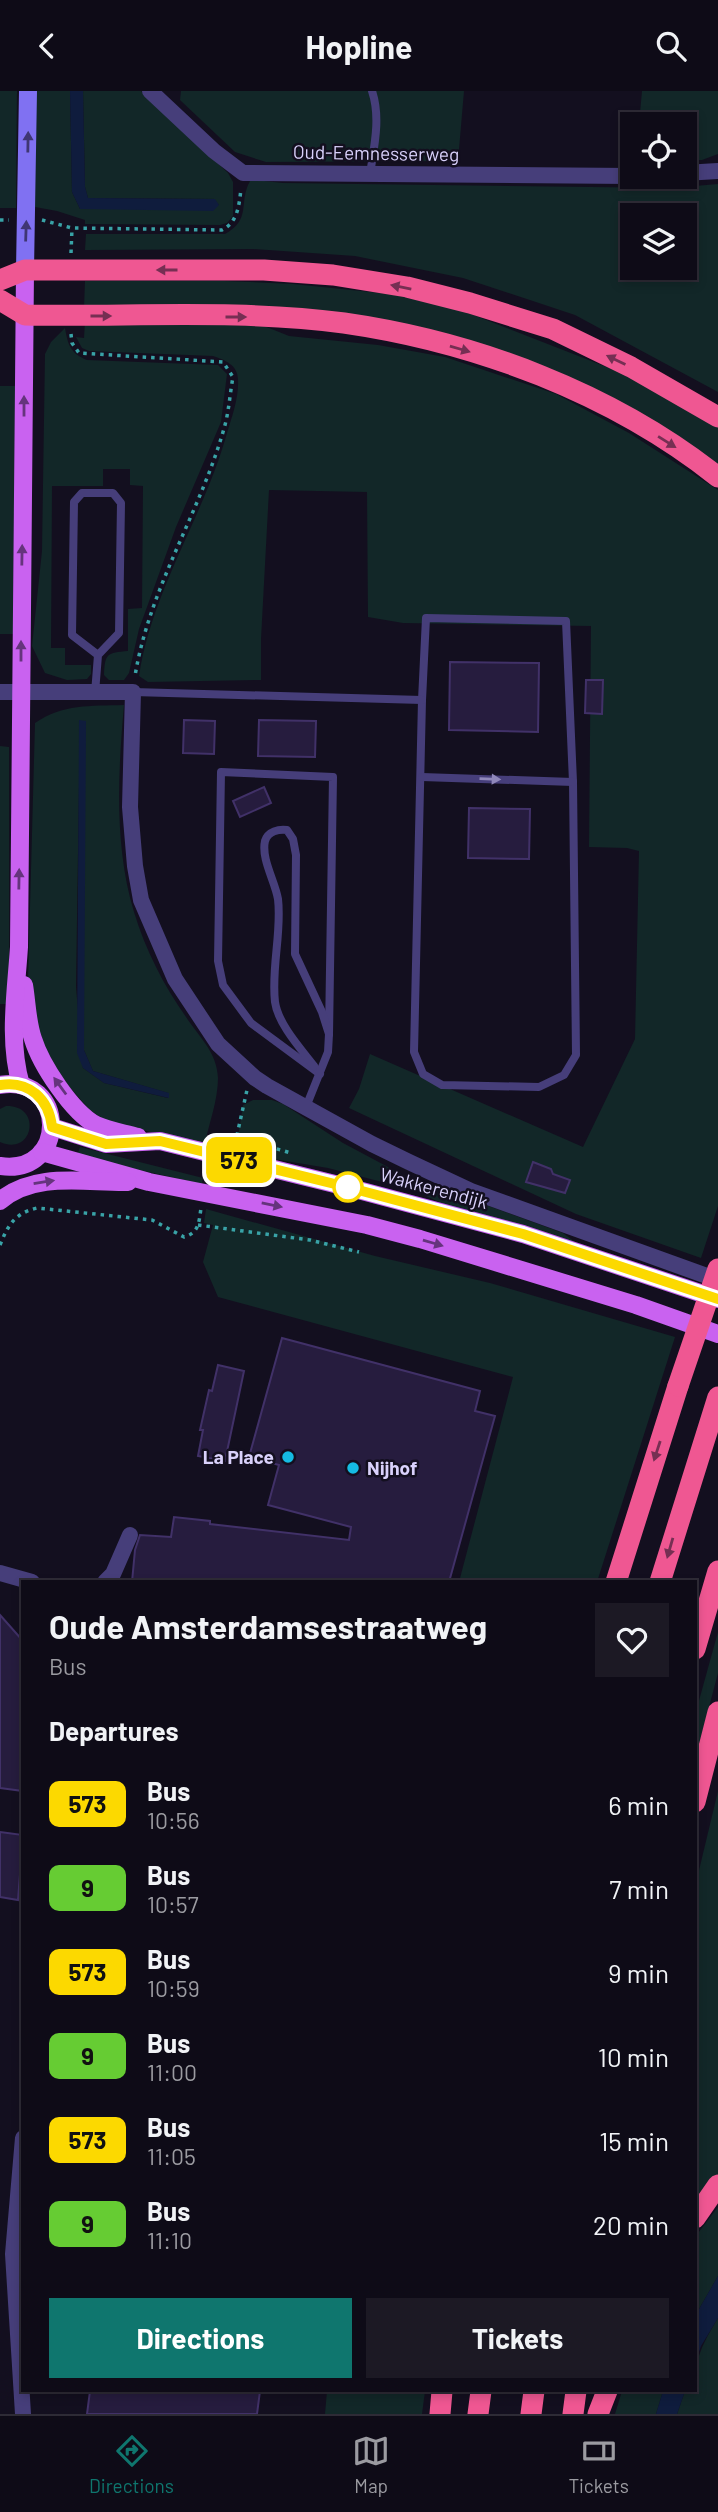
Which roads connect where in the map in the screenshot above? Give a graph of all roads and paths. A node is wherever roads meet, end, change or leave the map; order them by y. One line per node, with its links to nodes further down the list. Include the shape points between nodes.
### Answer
1 (28, 91): 10 (main road, one-way to 1)
2 (150, 91): 6 (street, Oud-Eemnesserweg, via 243,173)
3 (372, 91): 6 (lane, via 376,134)
4 (718, 171): 5 (street)
5 (697, 172)
6 (370, 174): 7 (street, Oud-Eemnesserweg)
7 (620, 176)
8 (239, 204): 10 (path, via 231,225 206,232 72,228)
9 (0, 220): 10 (path)
10 (27, 221): 11 (main road, one-way to 10)
11 (25, 270): 12 (highway); 14 (main road); 16 (highway, one-way to 11, via 553,329 407,287 264,270)
12 (0, 280)
13 (0, 300): 14 (highway)
14 (25, 315): 17 (highway, one-way to 17, via 265,317 343,323 423,338 534,373 589,398); 21 (main road, one-way to 14)
15 (233, 377): 20 (path, via 225,424 141,643)
16 (718, 417)
17 (718, 477)
18 (98, 655): 18 (lane, via 120,633 121,503 113,493 82,493 74,502 72,635); 22 (lane)
19 (0, 692): 21 (street)
20 (133, 692): 22 (street); 23 (lane); 31 (street, Wakkerendijk, via 130,807 141,900 175,979 218,1044 255,1078)
21 (21, 693): 22 (street); 26 (main road, one-way to 21)
22 (95, 693)
23 (422, 699): 24 (lane); 25 (lane, via 426,618 566,621)
24 (422, 777): 25 (lane, one-way to 25); 25 (lane, via 414,1052 423,1074 442,1085 539,1087 564,1075 576,1055)
25 (573, 782)
26 (19, 947): 30 (main road, via 14,1027); 33 (main road, one-way to 26, via 97,1125 54,1079 32,1038)
27 (330, 1034): 28 (lane); 28 (lane, via 295,954 296,855 293,839 287,830 279,829 265,841 278,900 275,1003 291,1036); 28 (lane, via 333,776 221,772 218,961 223,985 251,1023)
28 (320, 1074): 31 (lane)
29 (0, 1085): 30 (main road)
30 (21, 1085): 32 (main road, via 44,1101)
31 (306, 1107): 41 (street, Wakkerendijk, via 471,1191)
32 (52, 1127): 33 (main road, Wakkerendijk, via 106,1144); 34 (main road)
33 (160, 1141): 42 (main road, Wakkerendijk, via 523,1234)
34 (42, 1152): 35 (main road, via 23,1165); 36 (main road)
35 (0, 1167)
36 (149, 1182): 37 (main road, one-way to 36, via 22,1187 43,1182); 43 (main road, one-way to 43, via 394,1232 524,1269)
37 (0, 1201)
38 (198, 1224): 39 (path)
39 (359, 1252)
40 (718, 1269): 50 (highway, one-way to 50, bridge)
41 (718, 1280)
42 (718, 1299)
43 (718, 1334)
44 (717, 1399): 51 (highway, one-way to 51)
45 (130, 1535): 49 (street)
46 (718, 1571): 52 (highway)
47 (0, 1573): 48 (street)
48 (25, 1580)
49 (107, 1580)
50 (617, 1580)
51 (661, 1580)
52 (697, 1642)
53 (718, 1712): 54 (highway)
54 (697, 1794)
55 (21, 2161): 58 (street, via 13,2254)
56 (718, 2185): 57 (highway)
57 (697, 2215)
58 (20, 2317): 59 (street)
59 (21, 2349)
60 (22, 2392): 66 (street)
61 (442, 2392): 67 (highway)
62 (481, 2392): 68 (highway)
63 (534, 2392): 69 (highway)
64 (576, 2392): 70 (highway)
65 (607, 2392): 71 (highway)
66 (23, 2414)
67 (440, 2414)
68 (478, 2414)
69 (531, 2414)
70 (573, 2414)
71 (598, 2414)

